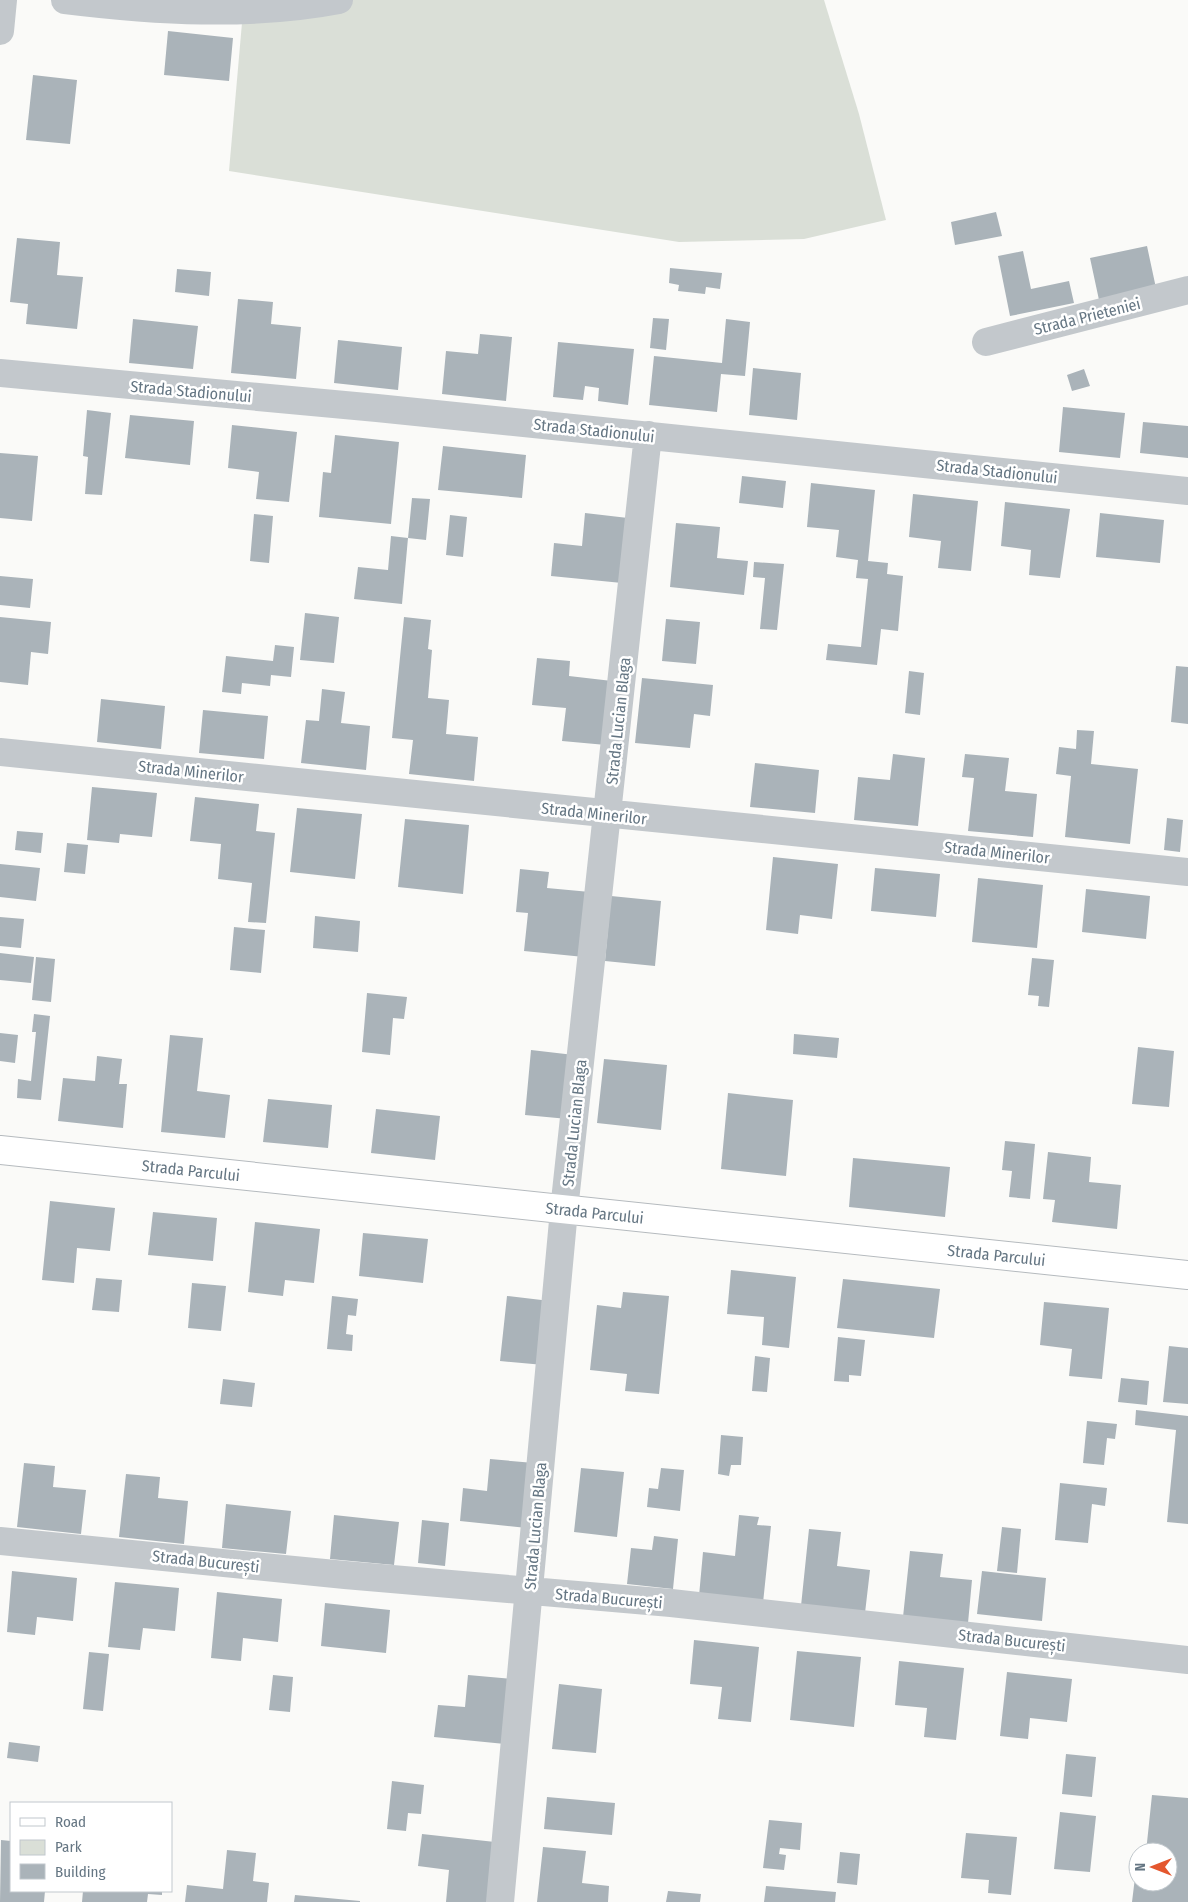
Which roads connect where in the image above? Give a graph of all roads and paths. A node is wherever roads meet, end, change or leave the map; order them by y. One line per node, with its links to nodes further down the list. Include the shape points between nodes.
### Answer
1 (3, 0): 4 (street)
2 (65, 0): 3 (street, via 110,6 253,10)
3 (339, 0)
4 (0, 31)
5 (1188, 290): 6 (street, Strada Prieteniei)
6 (986, 342)
7 (0, 373): 8 (street, Strada Stadionului)
8 (648, 435): 9 (street, Strada Stadionului); 11 (street, Strada Lucian Blaga)
9 (1188, 491)
10 (0, 752): 11 (street, Strada Minerilor)
11 (608, 815): 12 (street, Strada Minerilor); 14 (street, Strada Lucian Blaga)
12 (1188, 872)
13 (0, 1150): 14 (main road, Strada Parcului)
14 (564, 1210): 15 (main road, Strada Parcului); 17 (street, Strada Lucian Blaga)
15 (1188, 1275)
16 (0, 1541): 17 (street, Strada București)
17 (529, 1590): 18 (street, Strada București); 19 (street, Strada Lucian Blaga)
18 (1188, 1660)
19 (500, 1902)

